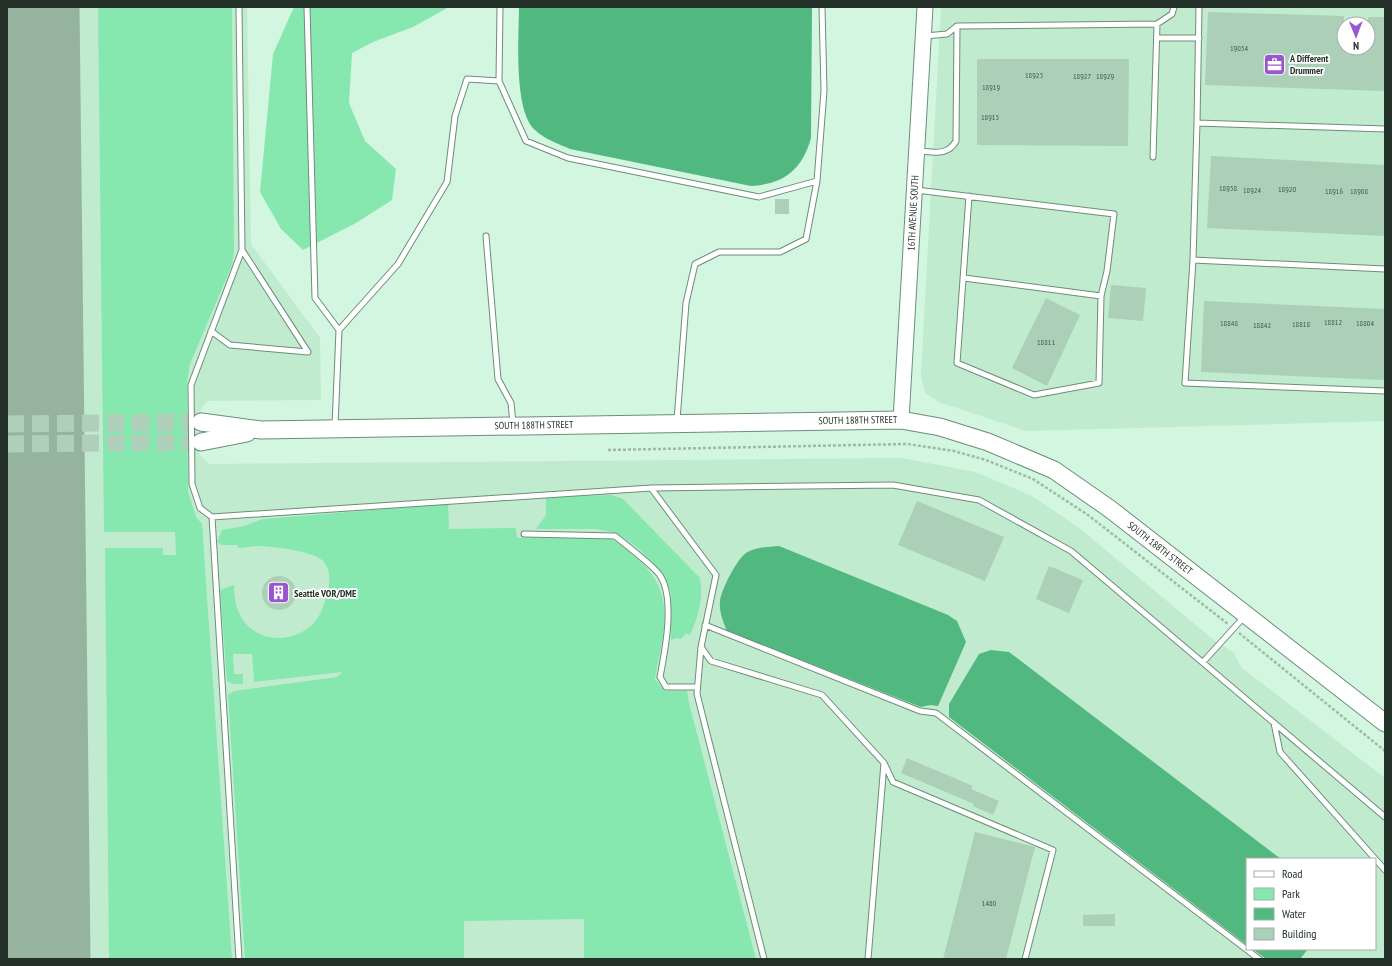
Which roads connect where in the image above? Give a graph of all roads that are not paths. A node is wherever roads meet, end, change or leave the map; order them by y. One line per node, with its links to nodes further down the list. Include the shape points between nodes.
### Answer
1 (239, 7): 22 (lane)
2 (307, 7): 27 (lane, via 315,298)
3 (500, 7): 13 (lane)
4 (822, 7): 18 (lane, via 824,91)
5 (925, 7): 10 (street, 16TH AVENUE SOUTH)
6 (1174, 7): 8 (lane, via 1172,14)
7 (1199, 7): 12 (lane)
8 (1157, 24): 9 (lane); 11 (lane)
9 (957, 26): 10 (lane, via 947,34); 16 (lane, via 956,141 952,148 944,152)
10 (923, 36): 16 (street, 16TH AVENUE SOUTH)
11 (1157, 38): 12 (lane); 17 (lane)
12 (1198, 38): 14 (lane)
13 (500, 81): 18 (lane, via 526,141 568,158 759,197); 27 (lane, via 467,79 455,116 447,182 398,264)
14 (1197, 123): 15 (lane); 23 (lane)
15 (1385, 129)
16 (917, 151): 19 (street, 16TH AVENUE SOUTH)
17 (1153, 157)
18 (817, 181): 32 (lane, via 806,239 780,252 719,252 695,264 686,304)
19 (915, 190): 20 (lane); 30 (street, 16TH AVENUE SOUTH)
20 (969, 196): 25 (lane); 26 (lane, via 1114,214 1107,271)
21 (486, 236): 33 (lane, via 498,378 511,403)
22 (242, 250): 28 (lane); 28 (lane, via 308,352 230,345)
23 (1193, 260): 24 (lane); 29 (lane, via 1185,383)
24 (1385, 269)
25 (964, 278): 26 (lane); 26 (lane, via 957,363 1034,395 1099,383)
26 (1101, 296)
27 (339, 330): 34 (lane)
28 (211, 331): 38 (lane, via 191,384 191,392 192,484 200,508)
29 (1385, 391)
30 (901, 420): 32 (main road, SOUTH 188TH STREET); 40 (main road, SOUTH 188TH STREET, via 940,427 988,442 1054,470 1110,509)
31 (200, 422): 35 (main road, SOUTH 188TH STREET)
32 (677, 423): 33 (main road, SOUTH 188TH STREET)
33 (514, 426): 34 (main road, SOUTH 188TH STREET)
34 (335, 429): 35 (main road, SOUTH 188TH STREET)
35 (261, 430): 36 (main road, SOUTH 188TH STREET)
36 (201, 442)
37 (650, 488): 38 (lane); 41 (lane, via 716,575); 43 (lane, via 893,485 979,500 1071,551)
38 (212, 517): 54 (lane)
39 (524, 534): 44 (lane, via 615,536 660,574 667,592 668,641 660,677 666,687)
40 (1246, 615): 43 (lane); 46 (main road, SOUTH 188TH STREET)
41 (705, 625): 42 (lane); 52 (lane, via 920,711 936,713)
42 (701, 647): 44 (lane); 47 (lane, via 711,661 822,695)
43 (1203, 662): 45 (lane)
44 (697, 687): 55 (lane)
45 (1274, 723): 48 (lane); 49 (lane, via 1280,752)
46 (1385, 723)
47 (884, 763): 56 (lane); 57 (lane, via 893,782 1053,850)
48 (1385, 817)
49 (1374, 858)
50 (1376, 860): 51 (lane)
51 (1385, 870)
52 (1246, 949)
53 (1247, 950): 58 (lane)
54 (239, 959)
55 (764, 959)
56 (868, 959)
57 (1026, 959)
58 (1259, 959)

